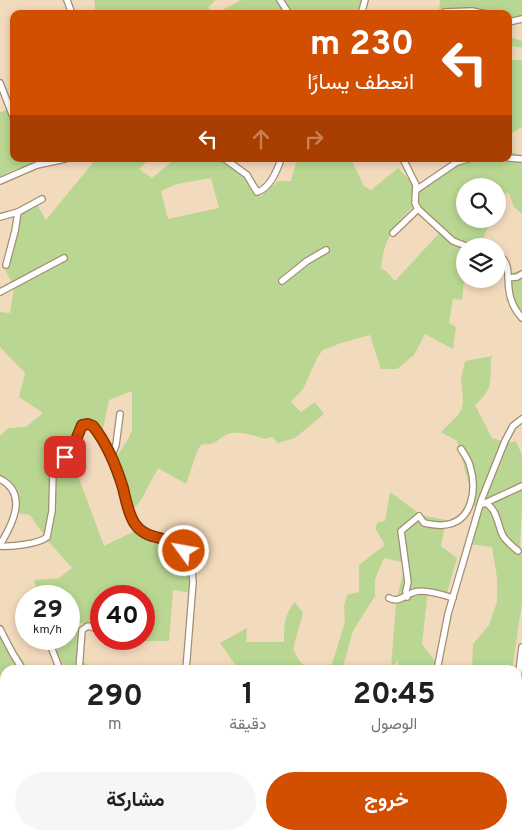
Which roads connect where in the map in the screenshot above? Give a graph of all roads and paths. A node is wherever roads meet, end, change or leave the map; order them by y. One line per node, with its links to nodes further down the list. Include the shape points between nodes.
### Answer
1 (0, 83): 2 (street)
2 (10, 109)
3 (51, 162): 8 (street)
4 (230, 162): 5 (street, via 247,175 258,192 274,176)
5 (280, 162)
6 (405, 162): 9 (street)
7 (457, 162): 9 (street)
8 (0, 181)
9 (416, 190): 11 (street)
10 (42, 199): 12 (street)
11 (418, 209): 14 (street); 15 (street)
12 (18, 212): 13 (street); 19 (street)
13 (0, 217)
14 (392, 233)
15 (456, 242)
16 (326, 250): 22 (street)
17 (64, 258): 23 (street)
18 (506, 261): 21 (street)
19 (6, 266)
20 (522, 274): 21 (street)
21 (508, 278): 24 (street, via 510,297)
22 (282, 281)
23 (0, 292)
24 (522, 318)
25 (120, 414): 28 (street)
26 (522, 419): 31 (street, via 512,426 505,441)
27 (461, 449): 34 (street, via 470,464 474,490 469,508 461,518 444,525 424,523 419,516 401,530)
28 (112, 455): 32 (street, via 93,426 82,425 70,452 53,471 52,511 47,537); 44 (street, via 136,525 142,532 175,542 191,561 193,582)
29 (0, 479): 32 (street, via 11,490 16,507 12,524)
30 (522, 486): 31 (street)
31 (483, 505): 33 (street, via 493,509 504,538); 36 (street)
32 (0, 546)
33 (518, 551)
34 (407, 597): 35 (street); 36 (street, via 412,592 421,592)
35 (389, 598)
36 (453, 598): 45 (street)
37 (90, 627): 43 (street, via 82,630)
38 (0, 629): 41 (street)
39 (522, 647): 46 (street)
40 (52, 650): 42 (street)
41 (20, 665)
42 (58, 665)
43 (79, 665)
44 (186, 665)
45 (438, 665)
46 (520, 665)

